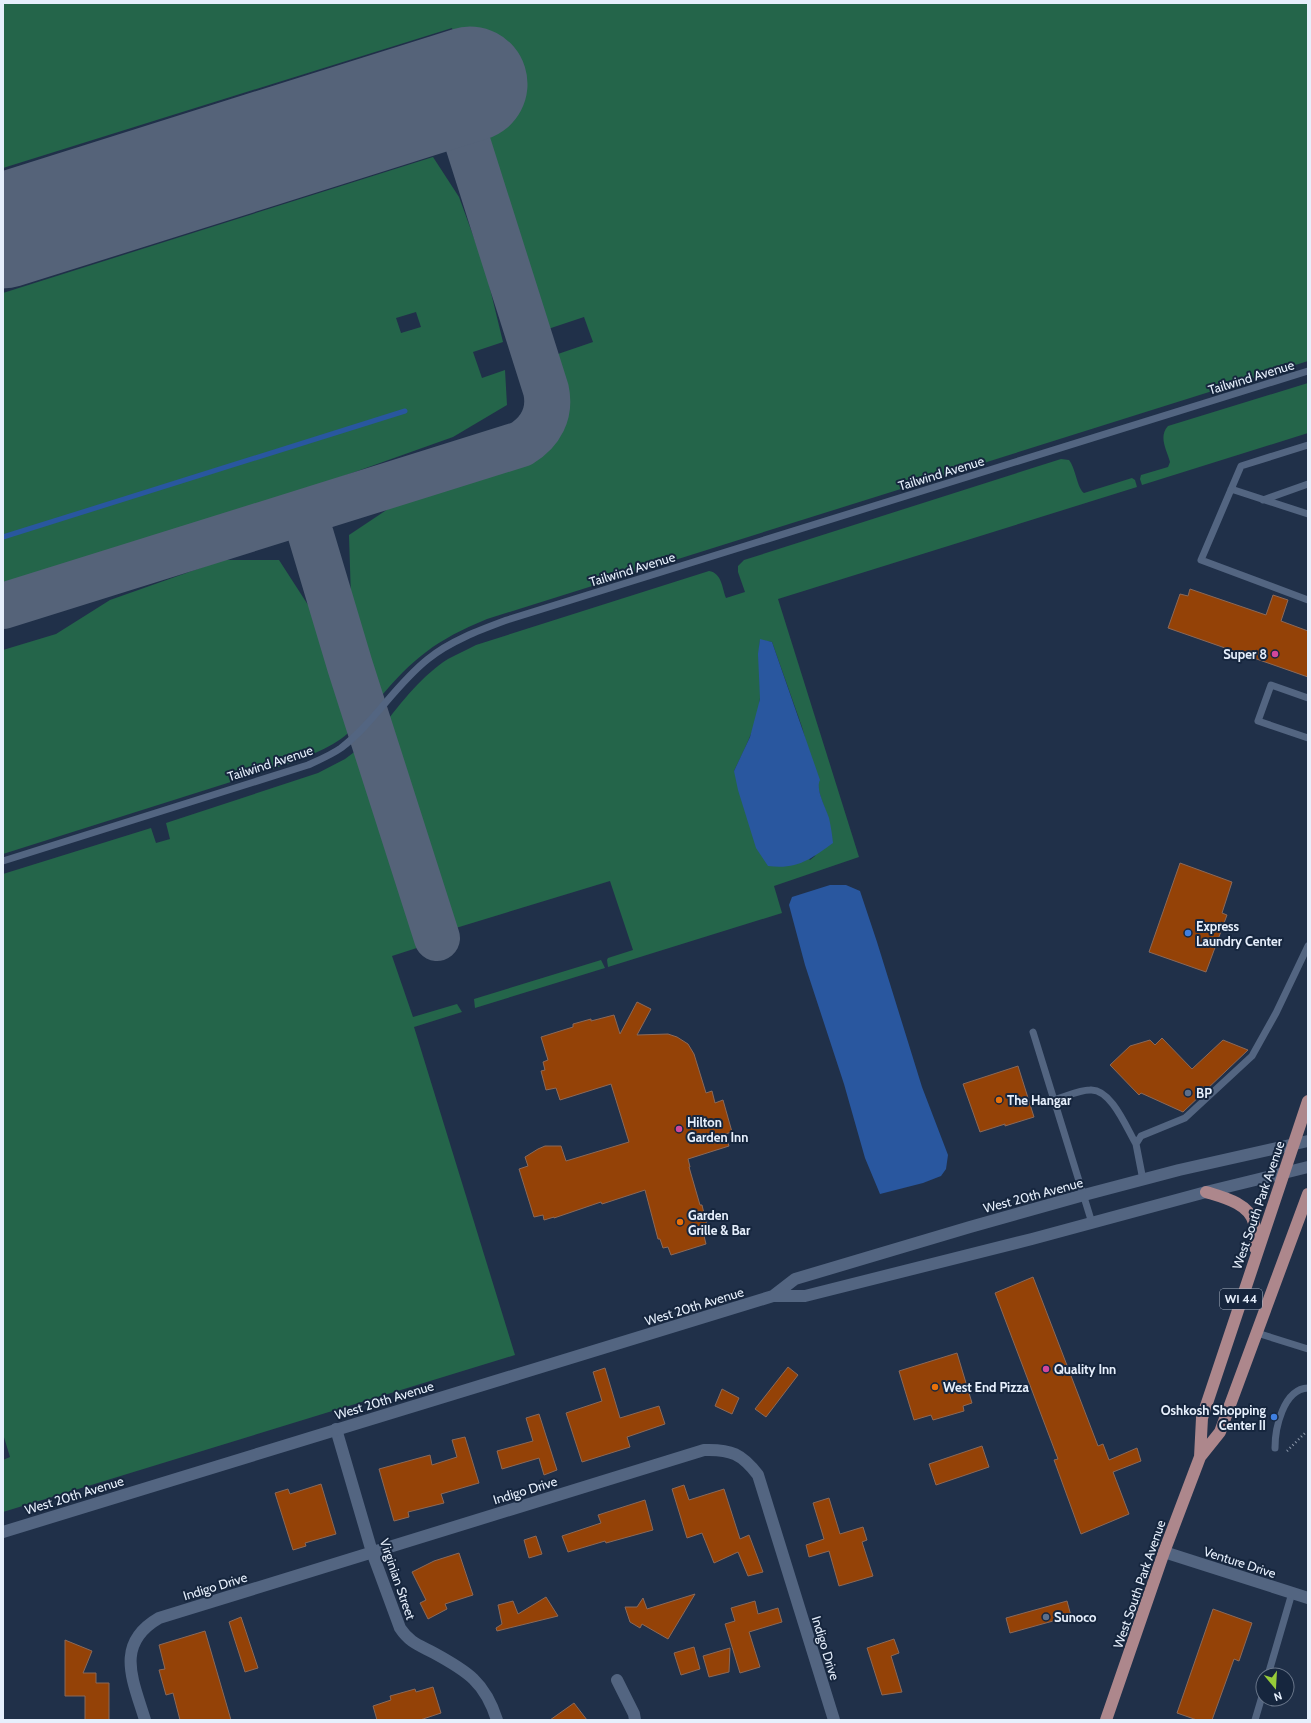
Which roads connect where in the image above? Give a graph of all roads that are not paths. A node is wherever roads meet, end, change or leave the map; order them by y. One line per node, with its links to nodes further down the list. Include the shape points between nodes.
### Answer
1 (1308, 372): 10 (lane, Tailwind Avenue, via 507,620 478,631 428,659 369,723 340,748 322,759)
2 (1308, 445): 4 (lane, via 1241,466)
3 (1308, 484): 5 (lane)
4 (1231, 489): 5 (lane); 7 (lane, via 1201,560)
5 (1263, 500): 6 (lane)
6 (1308, 514)
7 (1308, 600)
8 (1308, 698): 9 (lane, via 1271,685 1258,721)
9 (1308, 738)
10 (3, 861)
11 (1308, 946): 16 (lane, via 1252,1056 1186,1118 1141,1136)
12 (1033, 1032): 13 (lane)
13 (1054, 1100): 16 (lane, via 1091,1090 1102,1092 1111,1101); 23 (lane)
14 (1308, 1101): 17 (main road, West South Park Avenue / WI 44)
15 (1308, 1141): 17 (main road, West 20th Avenue)
16 (1136, 1144): 20 (lane)
17 (1294, 1144): 19 (main road, West South Park Avenue / WI 44); 20 (main road, West 20th Avenue)
18 (1308, 1167): 19 (main road, West 20th Avenue)
19 (1284, 1172): 21 (main road, West 20th Avenue); 25 (main road, West South Park Avenue / WI 44)
20 (1143, 1180): 23 (main road, West 20th Avenue)
21 (1206, 1192): 24 (main road, West 20th Avenue); 25 (main road, via 1233,1201 1249,1214 1254,1222)
22 (1308, 1194): 27 (main road, West South Park Avenue / WI 44)
23 (1084, 1195): 24 (lane); 26 (main road, West 20th Avenue, via 795,1279)
24 (1092, 1222): 26 (main road, West 20th Avenue, via 806,1296)
25 (1256, 1255): 32 (main road, West South Park Avenue / WI 44, via 1202,1418)
26 (773, 1296): 30 (main road, West 20th Avenue)
27 (1258, 1333): 28 (lane); 32 (main road, West South Park Avenue / WI 44, via 1220,1432)
28 (1308, 1349)
29 (1308, 1388): 31 (lane, via 1298,1391 1286,1402 1275,1432)
30 (336, 1429): 33 (main road, West 20th Avenue); 34 (main road, Virginian Street)
31 (1275, 1448)
32 (1200, 1457): 35 (main road, West South Park Avenue / WI 44)
33 (3, 1532)
34 (372, 1552): 41 (main road, Indigo Drive, via 159,1618 148,1625 139,1633 133,1644 129,1660 130,1673); 42 (main road, Virginian Street, via 403,1633 415,1644 471,1676 485,1691); 44 (main road, Indigo Drive, via 704,1450 721,1449 737,1454 748,1462 758,1475)
35 (1164, 1552): 36 (main road, Venture Drive); 45 (main road, West South Park Avenue / WI 44)
36 (1292, 1593): 37 (main road, Venture Drive); 38 (lane)
37 (1308, 1598)
38 (1270, 1667)
39 (617, 1680): 43 (main road)
40 (1259, 1707): 46 (lane)
41 (145, 1720)
42 (497, 1720)
43 (635, 1720)
44 (834, 1720)
45 (1106, 1720)
46 (1255, 1720)

